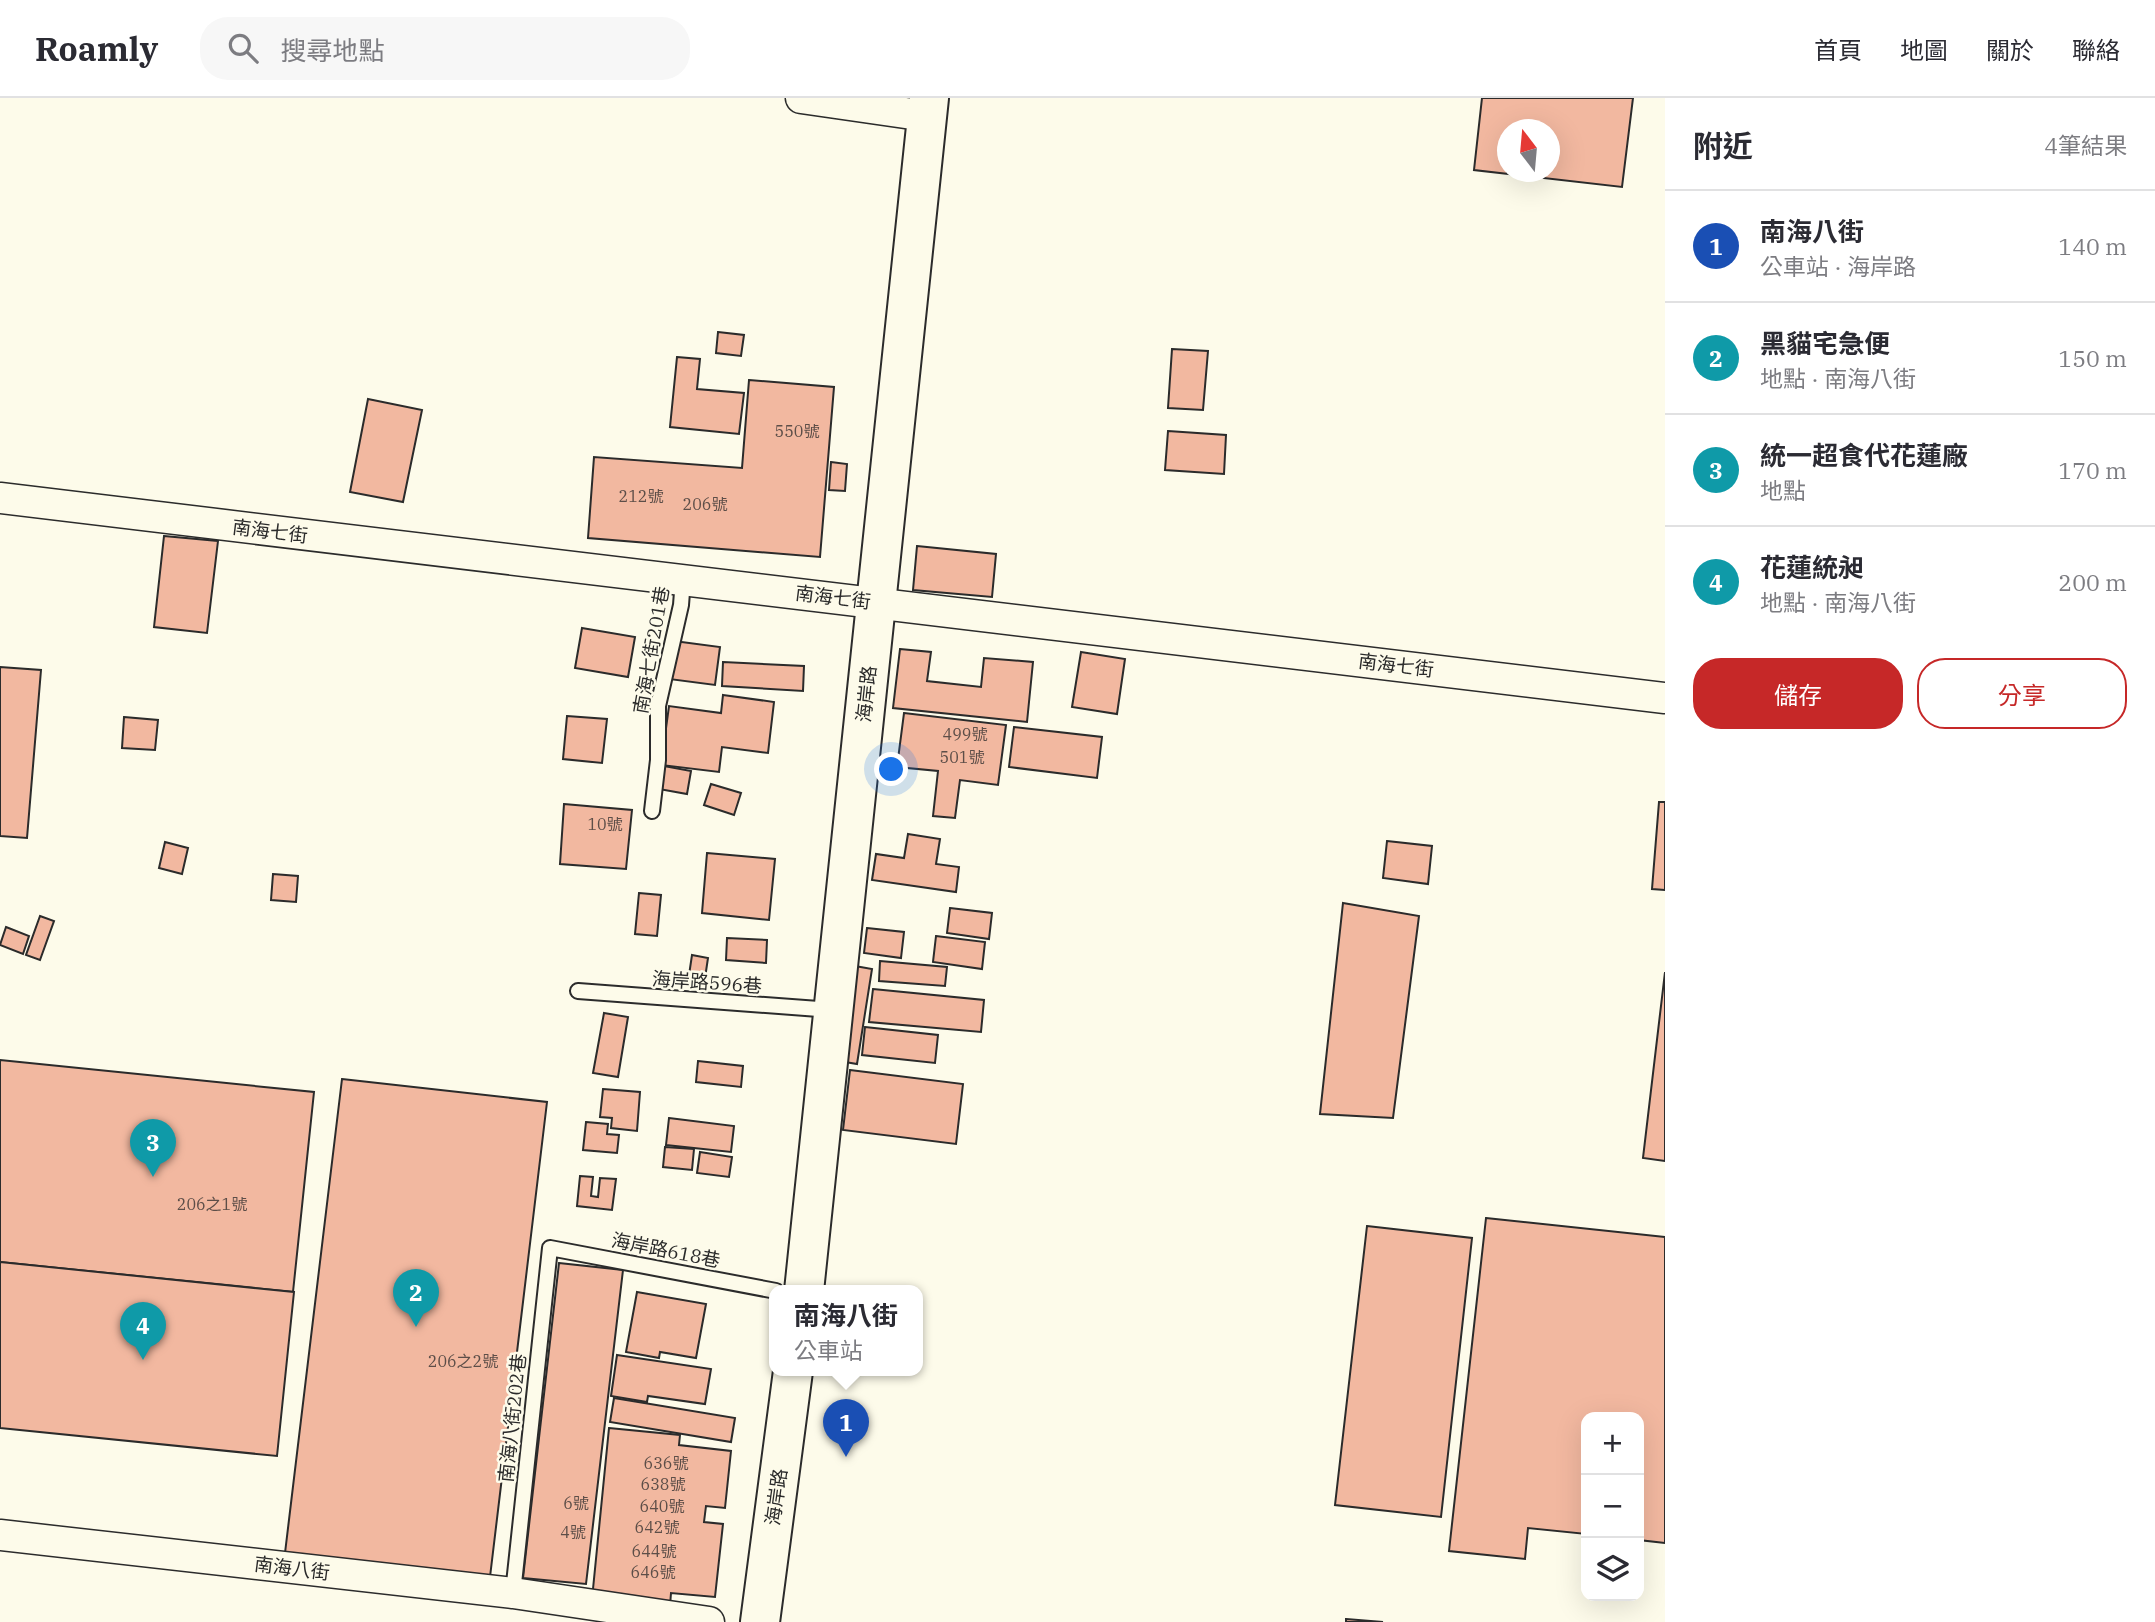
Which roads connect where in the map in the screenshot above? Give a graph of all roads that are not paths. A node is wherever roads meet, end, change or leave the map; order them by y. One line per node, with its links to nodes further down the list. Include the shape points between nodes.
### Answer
1 (801, 98): 2 (street)
2 (928, 107): 5 (main road, 海岸路)
3 (0, 498): 4 (street, 南海七街)
4 (683, 579): 5 (street, 南海七街); 7 (lane, 南海七街201巷, via 658,706)
5 (875, 602): 6 (street, 南海七街); 9 (main road, 海岸路)
6 (1665, 698)
7 (652, 811)
8 (578, 991): 9 (lane, 海岸路596巷)
9 (834, 1010): 11 (main road, 海岸路)
10 (550, 1248): 12 (lane, 海岸路618巷); 15 (lane, 南海八街202巷)
11 (805, 1285)
12 (769, 1290)
13 (792, 1376): 17 (main road, 海岸路)
14 (0, 1535): 15 (street, 南海八街)
15 (513, 1593): 16 (street, 南海八街)
16 (709, 1622)
17 (760, 1622)

